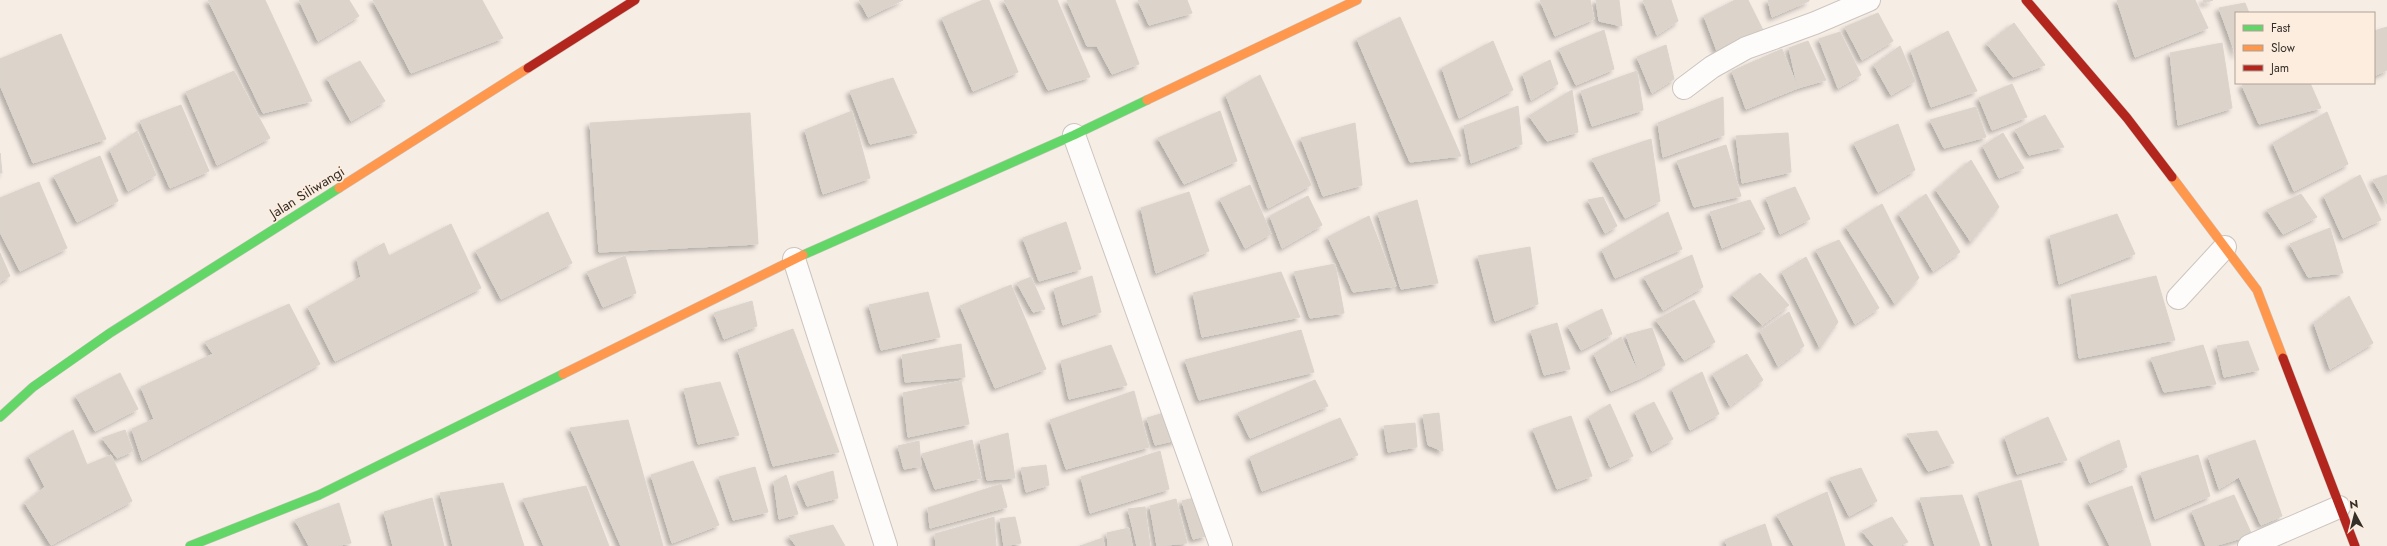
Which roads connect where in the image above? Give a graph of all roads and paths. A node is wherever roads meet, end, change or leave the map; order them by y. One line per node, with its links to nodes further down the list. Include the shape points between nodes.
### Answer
1 (635, 0): 10 (street, Jalan Siliwangi, via 110,333)
2 (1357, 0): 6 (street)
3 (1869, 0): 5 (street, via 1746,48 1712,67)
4 (2026, 0): 7 (street, via 2127,118)
5 (1684, 88)
6 (1074, 135): 8 (street); 16 (street)
7 (2225, 246): 9 (street); 13 (street, via 2257,290)
8 (794, 259): 14 (street, via 319,495); 15 (street)
9 (2178, 298)
10 (33, 387): 11 (street); 12 (street, Jalan Siliwangi)
11 (0, 401)
12 (0, 417)
13 (2339, 507): 17 (street); 18 (street)
14 (190, 546)
15 (886, 546)
16 (1221, 546)
17 (2249, 546)
18 (2355, 546)

